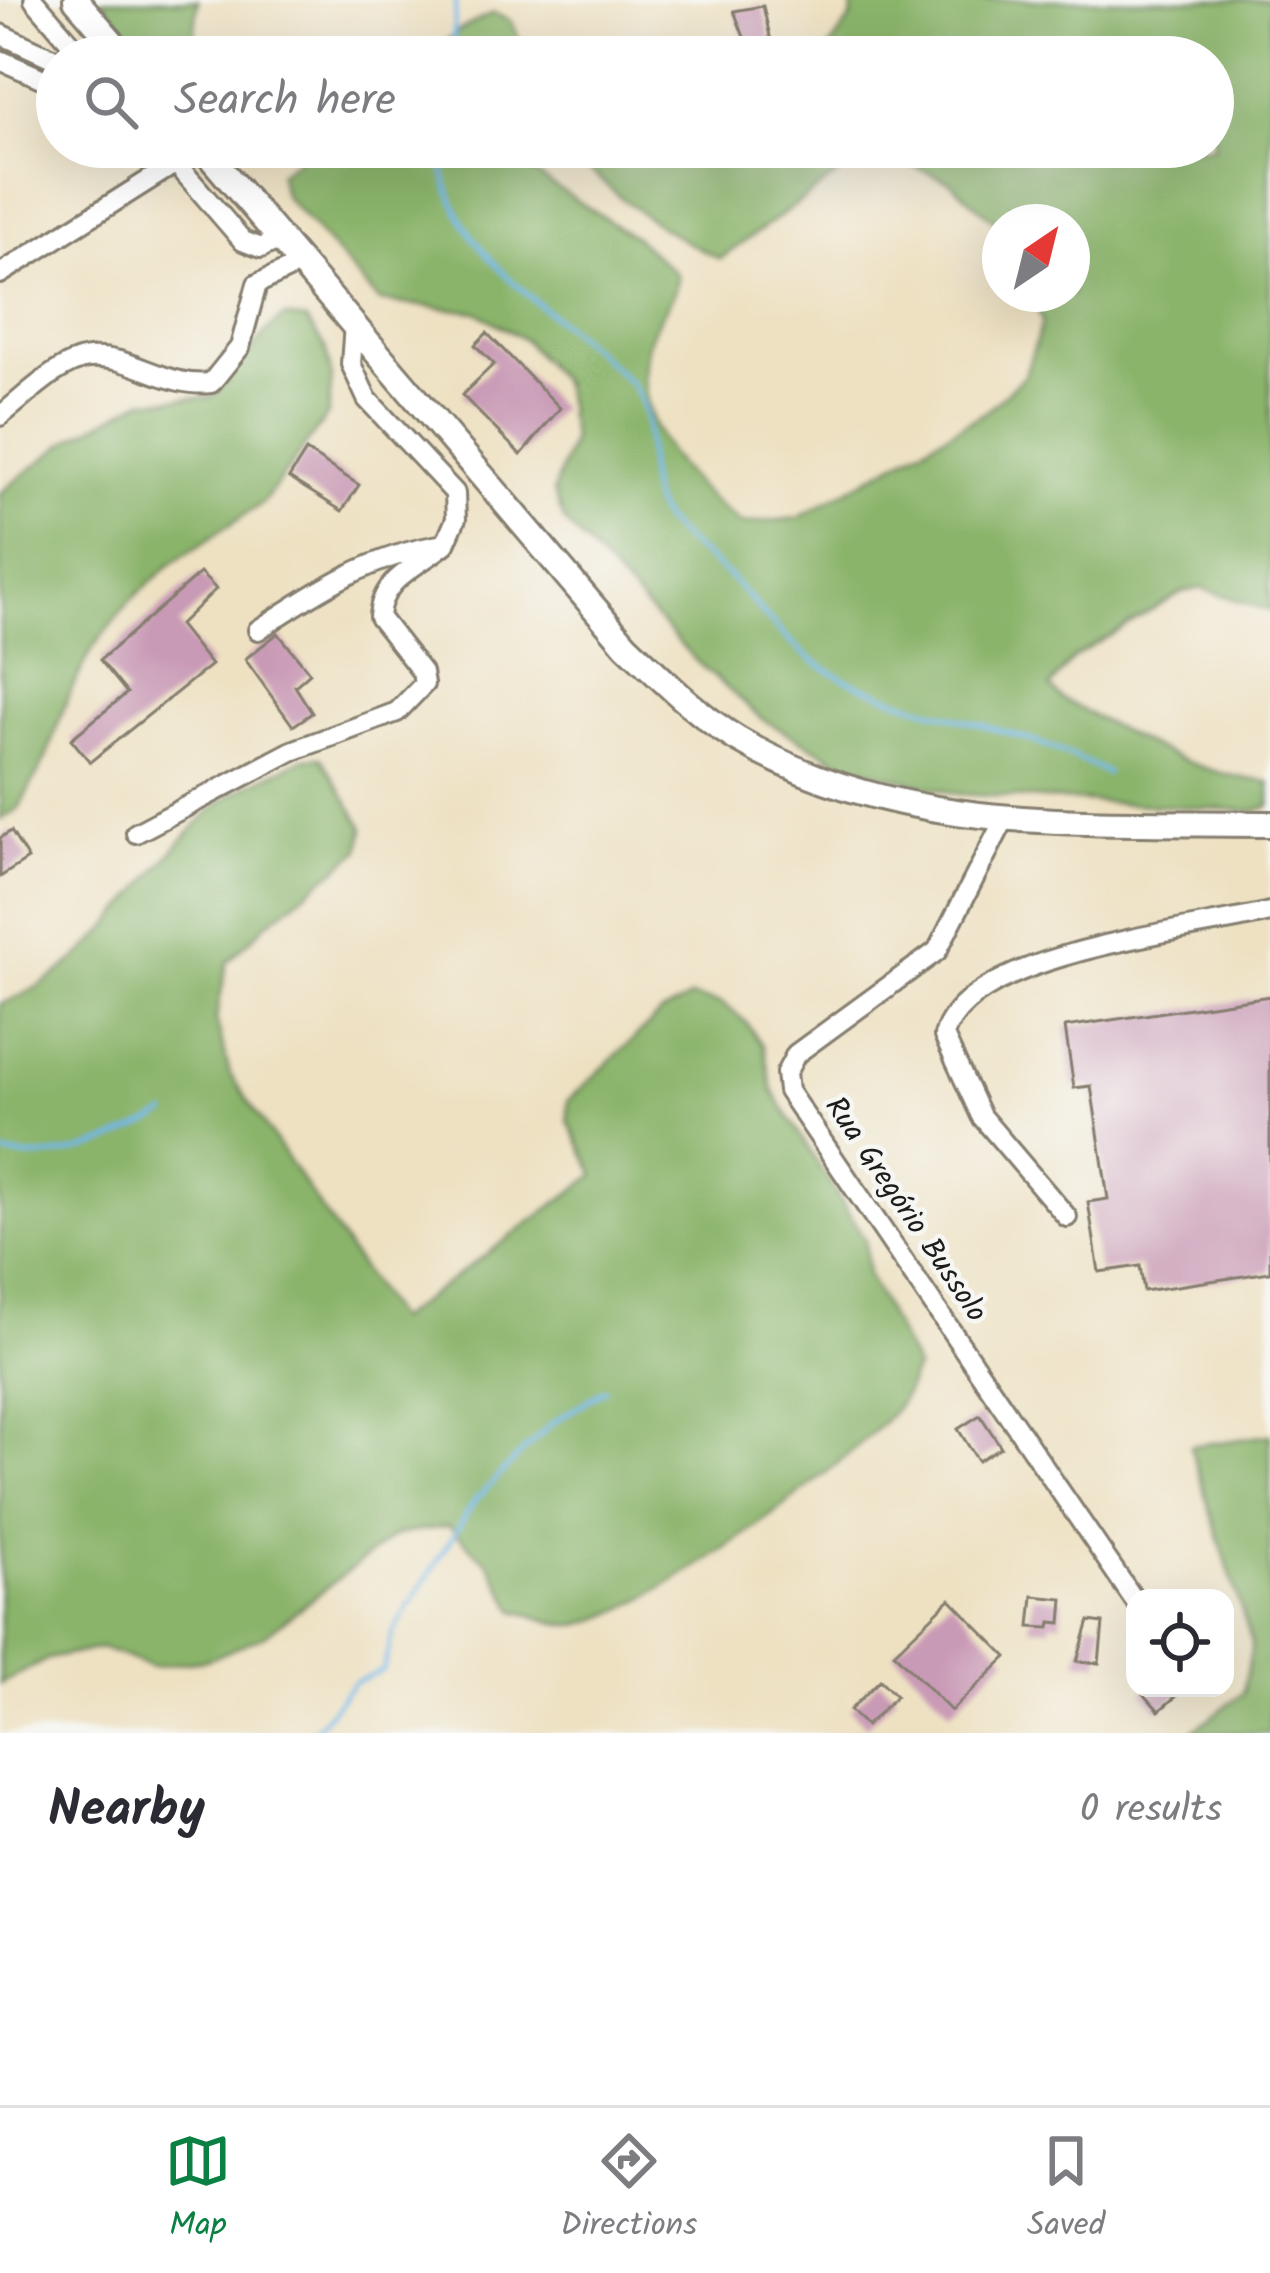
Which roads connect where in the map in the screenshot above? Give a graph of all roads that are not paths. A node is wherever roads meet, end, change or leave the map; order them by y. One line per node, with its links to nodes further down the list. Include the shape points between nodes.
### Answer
1 (34, 0): 4 (street)
2 (76, 0): 5 (main road)
3 (0, 34): 6 (street)
4 (65, 36)
5 (107, 36)
6 (36, 50)
7 (0, 60): 8 (street)
8 (36, 76)
9 (168, 168): 14 (street)
10 (180, 168): 12 (street, via 244,241 261,248)
11 (220, 168): 12 (main road)
12 (280, 239): 13 (main road)
13 (301, 263): 15 (main road); 16 (street, via 257,284 240,347 211,383 163,380 87,358)
14 (0, 274)
15 (354, 324): 17 (street, via 351,364 367,399 454,493 456,519); 19 (main road, via 626,645 689,704 734,737 846,789)
16 (0, 416)
17 (446, 544): 18 (street, via 341,574); 21 (street, via 386,587 380,602 379,617 422,672 414,699 292,751)
18 (258, 630)
19 (1004, 820): 20 (main road); 24 (street, Rua Gregório Bussolo, via 937,951 796,1054 788,1091)
20 (1270, 824)
21 (136, 833)
22 (1270, 912): 23 (street, via 1048,960 992,982 956,1009 944,1036 970,1097)
23 (1067, 1217)
24 (1127, 1589)

